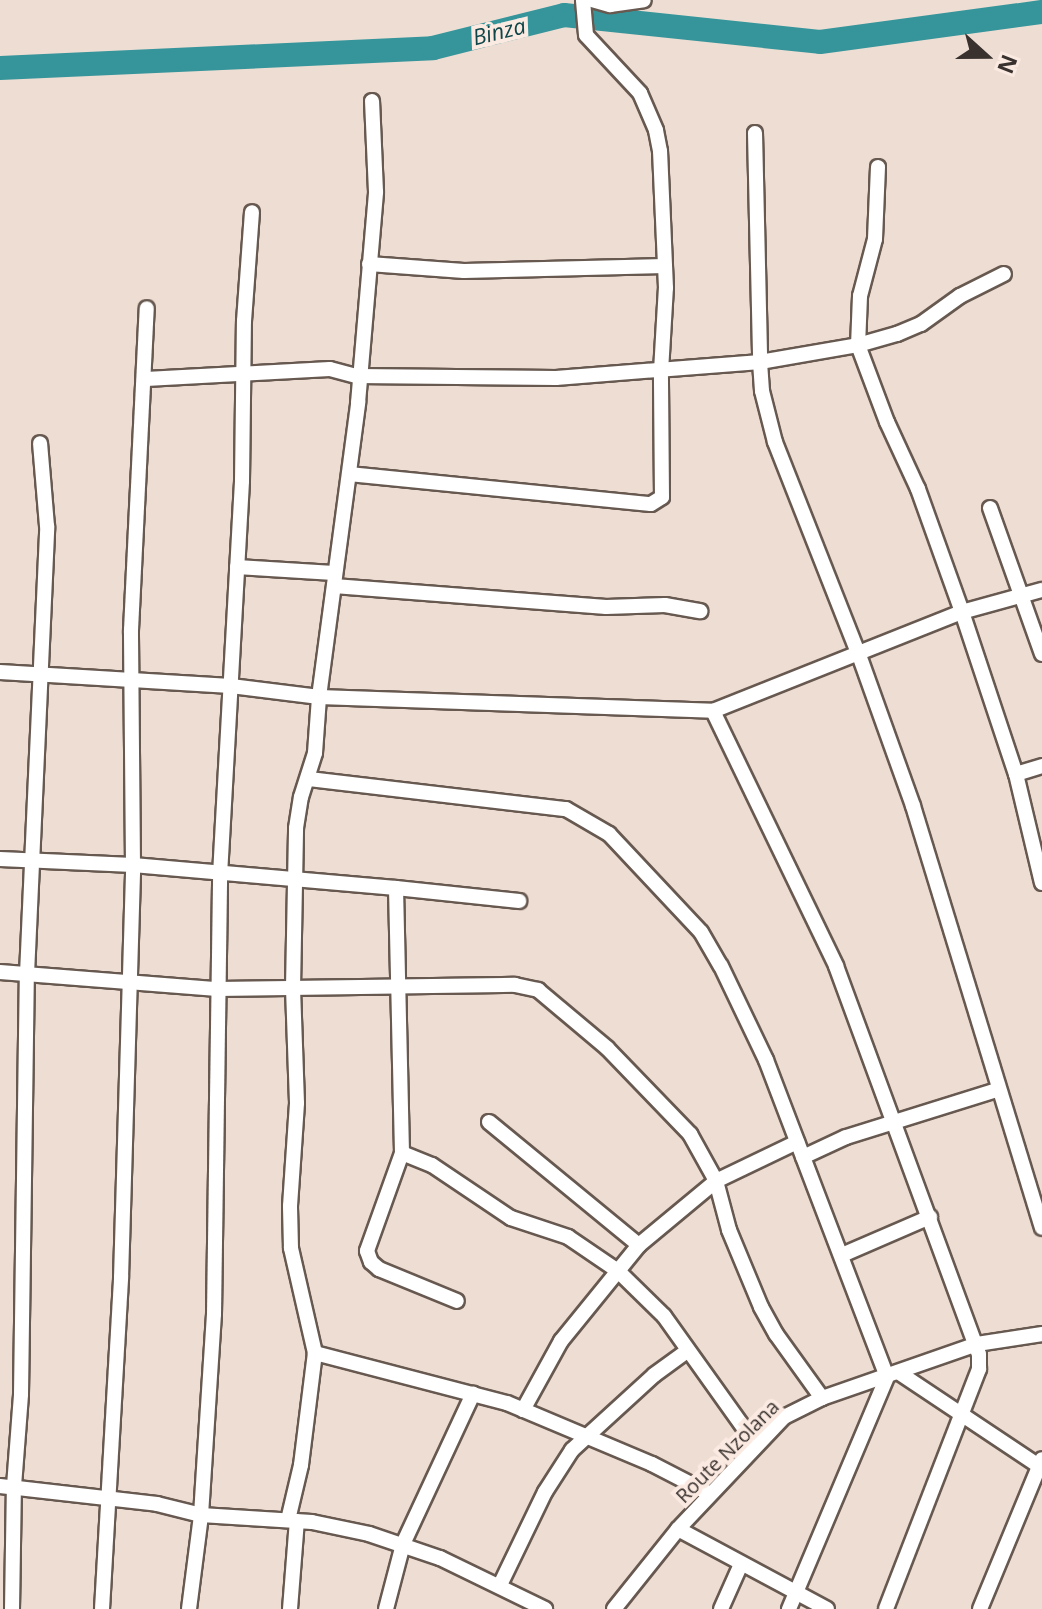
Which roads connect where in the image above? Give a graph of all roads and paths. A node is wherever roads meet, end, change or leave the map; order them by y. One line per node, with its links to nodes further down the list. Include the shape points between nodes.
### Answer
1 (644, 0): 2 (street, via 610,5)
2 (586, 1): 8 (street, via 586,35 630,80 650,110 660,151)
3 (372, 101): 7 (street, via 376,192)
4 (755, 133): 12 (street)
5 (878, 167): 11 (street, via 875,239 860,296)
6 (252, 212): 14 (street)
7 (369, 264): 8 (street, via 464,271); 15 (street)
8 (665, 266): 13 (street)
9 (1004, 274): 11 (street, via 921,324)
10 (147, 308): 16 (street)
11 (858, 345): 12 (street); 25 (street)
12 (760, 362): 13 (street); 27 (street, via 762,391 784,471)
13 (661, 371): 15 (street, via 556,378); 18 (street, via 664,490 655,503)
14 (242, 376): 15 (street, via 330,369); 16 (street); 20 (street)
15 (357, 376): 18 (street)
16 (146, 379): 30 (street)
17 (40, 443): 29 (street, via 47,526)
18 (349, 474): 21 (street)
19 (990, 508): 23 (street)
20 (237, 567): 21 (street); 31 (street)
21 (334, 580): 24 (street); 32 (street)
22 (1042, 590): 23 (street)
23 (1023, 595): 25 (street); 26 (street)
24 (700, 611)
25 (962, 612): 27 (street); 35 (street)
26 (1042, 654)
27 (859, 655): 33 (street); 51 (street, via 913,806)
28 (0, 672): 29 (street)
29 (40, 675): 30 (street); 38 (street)
30 (131, 679): 31 (street); 39 (street)
31 (231, 686): 32 (street); 40 (street)
32 (319, 697): 33 (street); 36 (street)
33 (713, 711): 53 (street, via 819,927)
34 (1042, 766): 35 (street)
35 (1016, 774): 42 (street)
36 (309, 779): 41 (street, via 299,805); 54 (street, via 538,803 566,809 609,834 701,932 766,1060)
37 (0, 859): 38 (street)
38 (34, 862): 39 (street); 46 (street)
39 (133, 865): 40 (street); 47 (street)
40 (220, 875): 41 (street); 49 (street)
41 (293, 880): 43 (street); 48 (street)
42 (1042, 883)
43 (396, 888): 44 (street); 50 (street)
44 (519, 901)
45 (0, 972): 46 (street)
46 (27, 974): 47 (street); 76 (street, via 21,1394)
47 (130, 983): 49 (street); 78 (street)
48 (293, 988): 49 (street); 50 (street); 67 (street, via 297,1103 291,1248)
49 (217, 989): 79 (street, via 214,1314)
50 (399, 990): 55 (street); 57 (street, via 515,985 538,990 607,1048 690,1134)
51 (997, 1090): 53 (street); 59 (street)
52 (489, 1122): 60 (street)
53 (892, 1122): 56 (street); 58 (street)
54 (797, 1142): 56 (street); 57 (street)
55 (402, 1153): 62 (street, via 432,1165 511,1218 568,1237); 63 (street, via 369,1240 371,1262)
56 (803, 1157): 61 (street)
57 (716, 1181): 60 (street); 70 (street, via 729,1230 761,1307)
58 (930, 1217): 61 (street); 65 (street)
59 (1042, 1228)
60 (639, 1245): 62 (street)
61 (842, 1255): 68 (street)
62 (618, 1271): 66 (street, via 664,1316); 71 (street, via 561,1341)
63 (457, 1301)
64 (1042, 1334): 65 (street, Route Nzolana)
65 (977, 1344): 68 (street, Route Nzolana); 72 (street, via 980,1362)
66 (687, 1351): 73 (street); 74 (street)
67 (315, 1353): 69 (street); 80 (street)
68 (893, 1374): 70 (street, Route Nzolana); 72 (street); 85 (street)
69 (473, 1394): 71 (street); 82 (street)
70 (822, 1398): 74 (street, Route Nzolana, via 784,1417)
71 (523, 1410): 73 (street)
72 (962, 1414): 75 (street); 96 (street)
73 (584, 1438): 77 (street); 84 (street, via 558,1468)
74 (756, 1445): 77 (street, Route Nzolana)
75 (1041, 1465): 97 (street)
76 (7, 1486): 78 (street); 86 (street)
77 (710, 1494): 81 (street, Route Nzolana)
78 (111, 1501): 79 (street); 87 (street)
79 (201, 1515): 80 (street); 88 (street)
80 (292, 1520): 82 (street); 89 (street)
81 (678, 1529): 83 (street); 92 (street, Route Nzolana)
82 (403, 1544): 84 (street); 90 (street)
83 (741, 1564): 85 (street); 93 (street)
84 (500, 1585): 91 (street)
85 (795, 1593): 94 (street); 95 (street)
86 (12, 1609)
87 (102, 1609)
88 (189, 1609)
89 (290, 1609)
90 (386, 1609)
91 (545, 1609)
92 (614, 1609)
93 (721, 1609)
94 (789, 1609)
95 (827, 1609)
96 (886, 1609)
97 (980, 1609)

